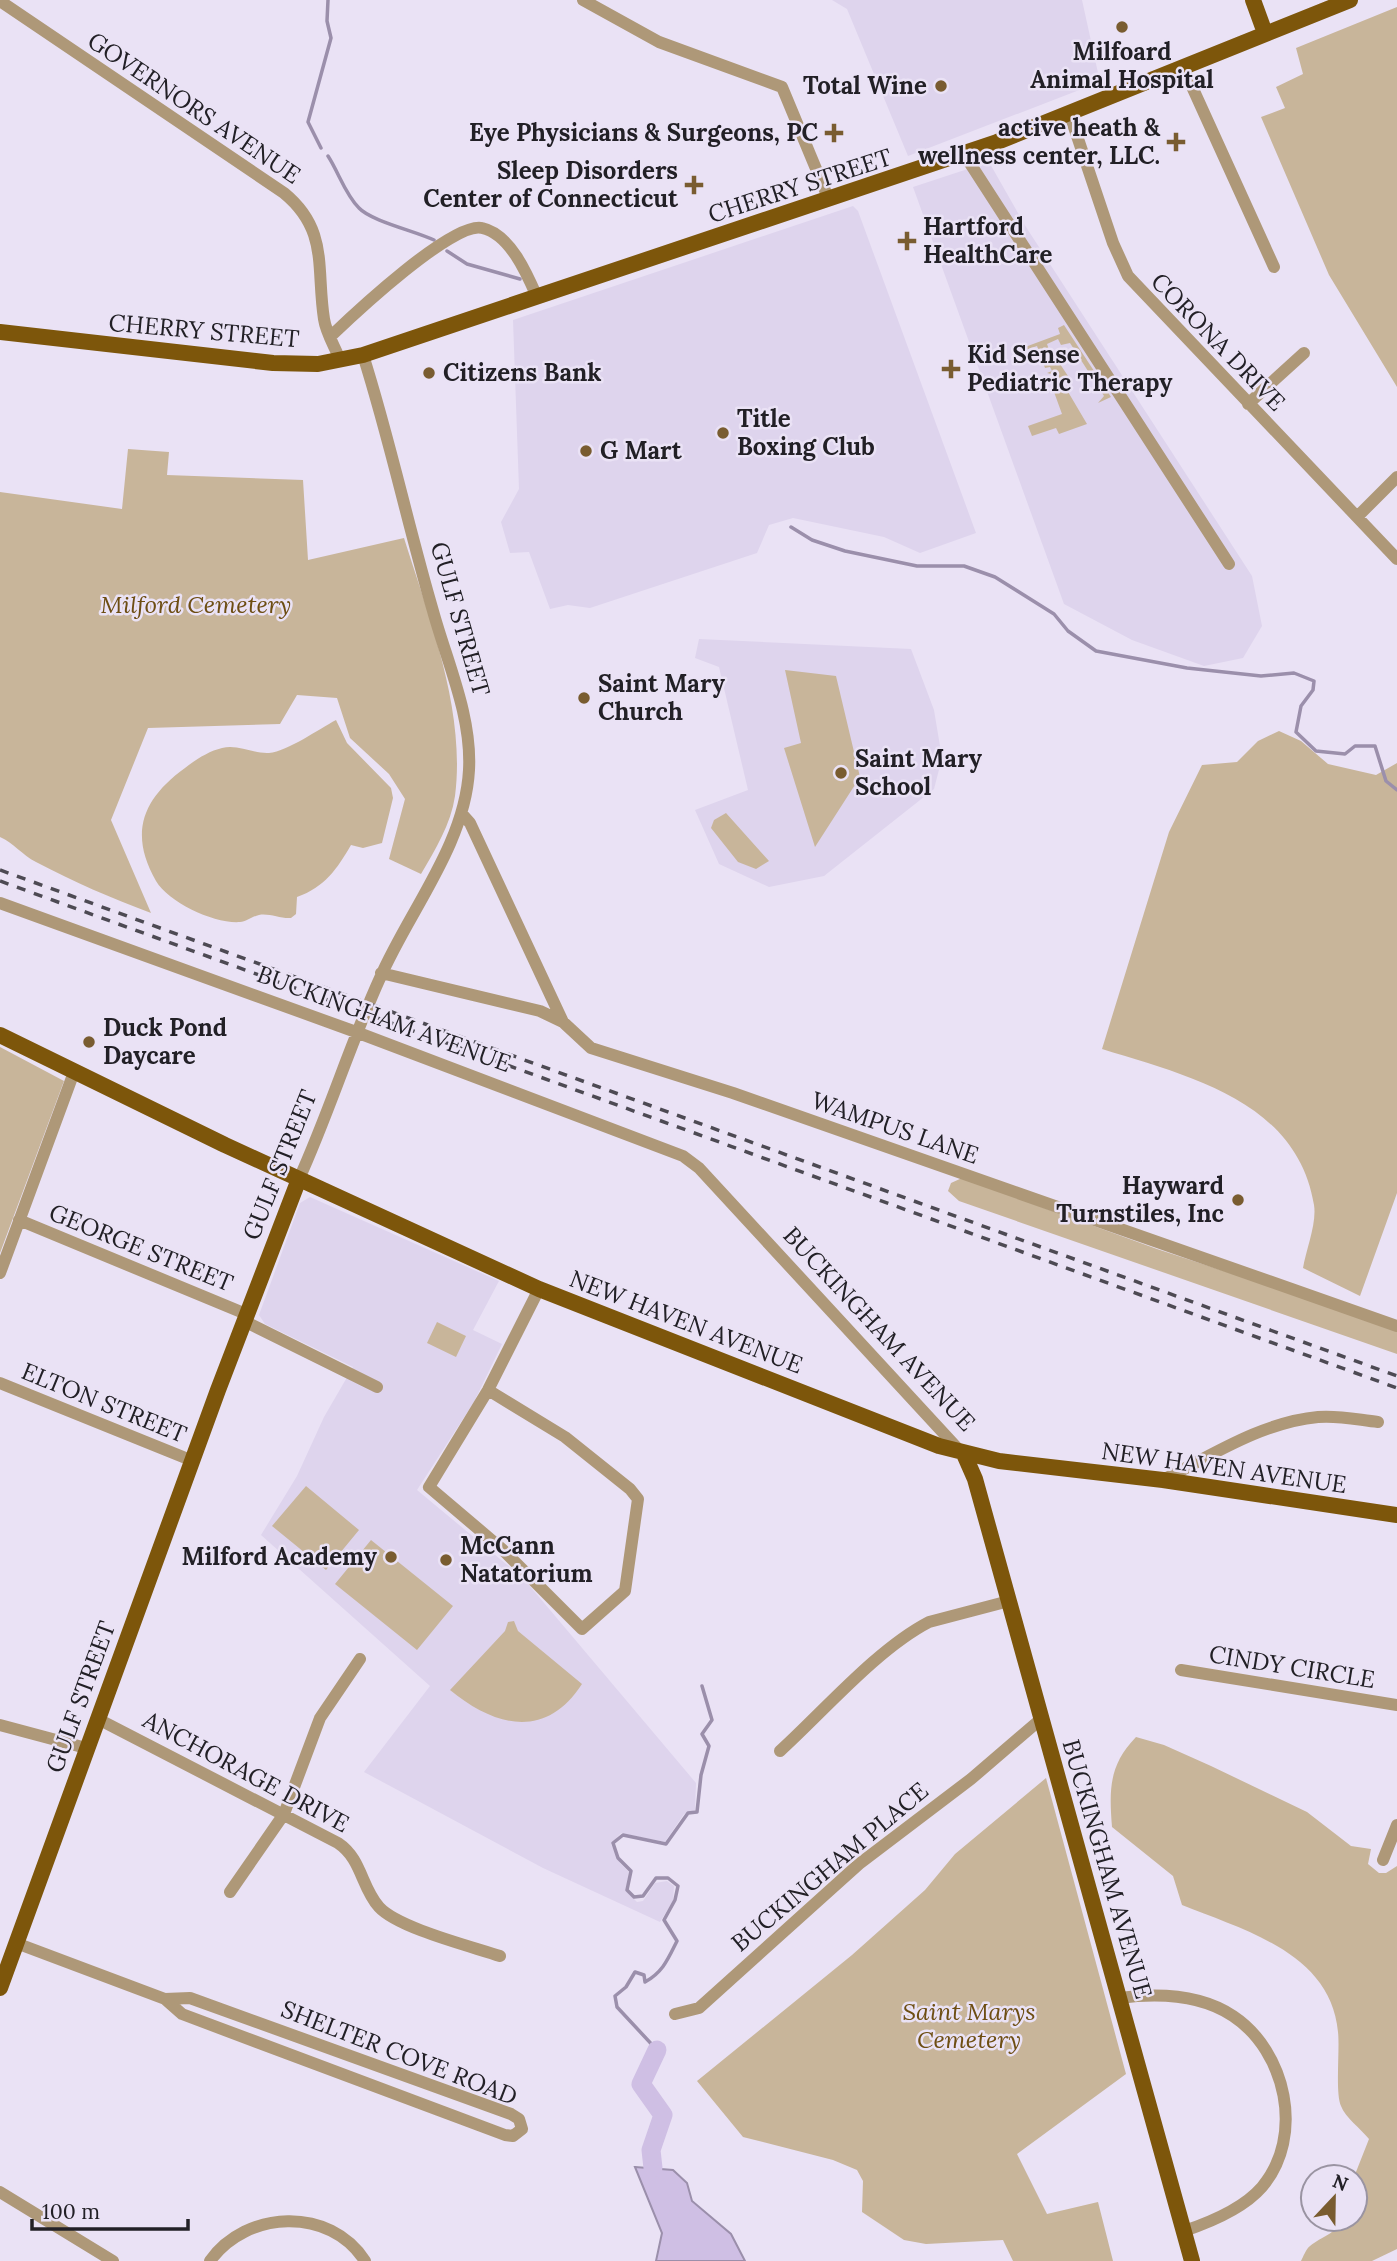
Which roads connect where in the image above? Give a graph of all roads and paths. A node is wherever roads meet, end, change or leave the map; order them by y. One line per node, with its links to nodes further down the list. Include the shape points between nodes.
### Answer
1 (583, 0): 9 (street, via 659,42 782,87)
2 (1253, 0): 5 (main road)
3 (1350, 0): 5 (main road, CHERRY STREET)
4 (0, 1): 13 (street, GOVERNORS AVENUE, via 292,200 315,233 324,318)
5 (1265, 33): 6 (main road, CHERRY STREET)
6 (1184, 69): 7 (main road, CHERRY STREET); 10 (street)
7 (1070, 115): 8 (main road, CHERRY STREET); 17 (street, CORONA DRIVE, via 1128,276)
8 (964, 154): 9 (main road, CHERRY STREET); 21 (street)
9 (829, 200): 11 (main road, CHERRY STREET)
10 (1274, 267)
11 (537, 297): 13 (street, via 512,250 478,227 437,247); 15 (main road, CHERRY STREET)
12 (0, 332): 16 (main road, CHERRY STREET, via 273,363)
13 (331, 335): 16 (street, GOVERNORS AVENUE)
14 (1304, 353): 17 (street)
15 (363, 355): 16 (main road, CHERRY STREET); 22 (street, GULF STREET, via 468,741 469,769)
16 (340, 360)
17 (1248, 404): 19 (street, CORONA DRIVE)
18 (1397, 477): 19 (street)
19 (1356, 517): 20 (street, CORONA DRIVE)
20 (1397, 559)
21 (1229, 564)
22 (461, 814): 24 (street, GULF STREET); 25 (street, via 470,824)
23 (0, 903): 26 (street, BUCKINGHAM AVENUE)
24 (382, 973): 25 (street, WAMPUS LANE, via 517,1003); 26 (street, GULF STREET)
25 (563, 1022): 34 (street, WAMPUS LANE, via 591,1048 733,1093)
26 (356, 1032): 29 (street, GULF STREET); 39 (street, BUCKINGHAM AVENUE, via 690,1160)
27 (0, 1035): 28 (main road, NEW HAVEN AVENUE)
28 (74, 1072): 29 (main road, NEW HAVEN AVENUE); 30 (street)
29 (299, 1179): 32 (main road, NEW HAVEN AVENUE); 33 (main road, GULF STREET)
30 (19, 1220): 31 (street); 33 (street, GEORGE STREET)
31 (0, 1273)
32 (539, 1289): 37 (street); 39 (main road, NEW HAVEN AVENUE)
33 (245, 1317): 36 (street, GEORGE STREET); 40 (main road, GULF STREET)
34 (1397, 1326)
35 (0, 1383): 40 (street, ELTON STREET)
36 (377, 1387)
37 (488, 1390): 37 (street, via 565,1437 638,1499 625,1591 582,1629 502,1549 429,1487)
38 (1378, 1422): 41 (street, via 1322,1417 1290,1423 1261,1432)
39 (964, 1454): 41 (main road, NEW HAVEN AVENUE); 43 (main road, BUCKINGHAM AVENUE)
40 (193, 1461): 48 (main road, GULF STREET)
41 (1163, 1480): 42 (main road, NEW HAVEN AVENUE)
42 (1397, 1515)
43 (1009, 1601): 47 (main road, BUCKINGHAM AVENUE); 51 (street, via 918,1627)
44 (360, 1659): 52 (street, via 320,1718)
45 (1181, 1670): 46 (street, CINDY CIRCLE)
46 (1397, 1705)
47 (1041, 1718): 60 (main road, BUCKINGHAM AVENUE); 61 (street, BUCKINGHAM PLACE, via 971,1779 859,1864 699,2008)
48 (98, 1719): 50 (main road, GULF STREET); 52 (street, ANCHORAGE DRIVE)
49 (0, 1725): 50 (street)
50 (86, 1748): 56 (main road, GULF STREET)
51 (780, 1751)
52 (284, 1814): 55 (street); 57 (street, ANCHORAGE DRIVE, via 348,1851 378,1906 397,1920)
53 (1397, 1825): 54 (street)
54 (1382, 1860)
55 (230, 1892)
56 (16, 1943): 58 (main road, GULF STREET); 59 (street, SHELTER COVE ROAD)
57 (500, 1956)
58 (1, 1982)
59 (165, 1998): 62 (street, SHELTER COVE ROAD, via 191,1998); 63 (street, SHELTER COVE ROAD, via 183,2014)
60 (1119, 1998): 65 (main road, BUCKINGHAM AVENUE); 65 (street, via 1185,1998 1233,2016 1258,2039 1282,2087 1283,2144 1263,2186 1223,2215)
61 (675, 2014)
62 (322, 2045): 63 (street); 63 (street, SHELTER COVE ROAD, via 511,2114 522,2129 513,2136 505,2135)
63 (315, 2064)
64 (0, 2192): 66 (street)
65 (1184, 2231): 69 (main road, BUCKINGHAM AVENUE)
66 (113, 2261)
67 (210, 2261): 68 (street, via 226,2243 249,2229 285,2221 331,2231)
68 (365, 2261)
69 (1192, 2261)

